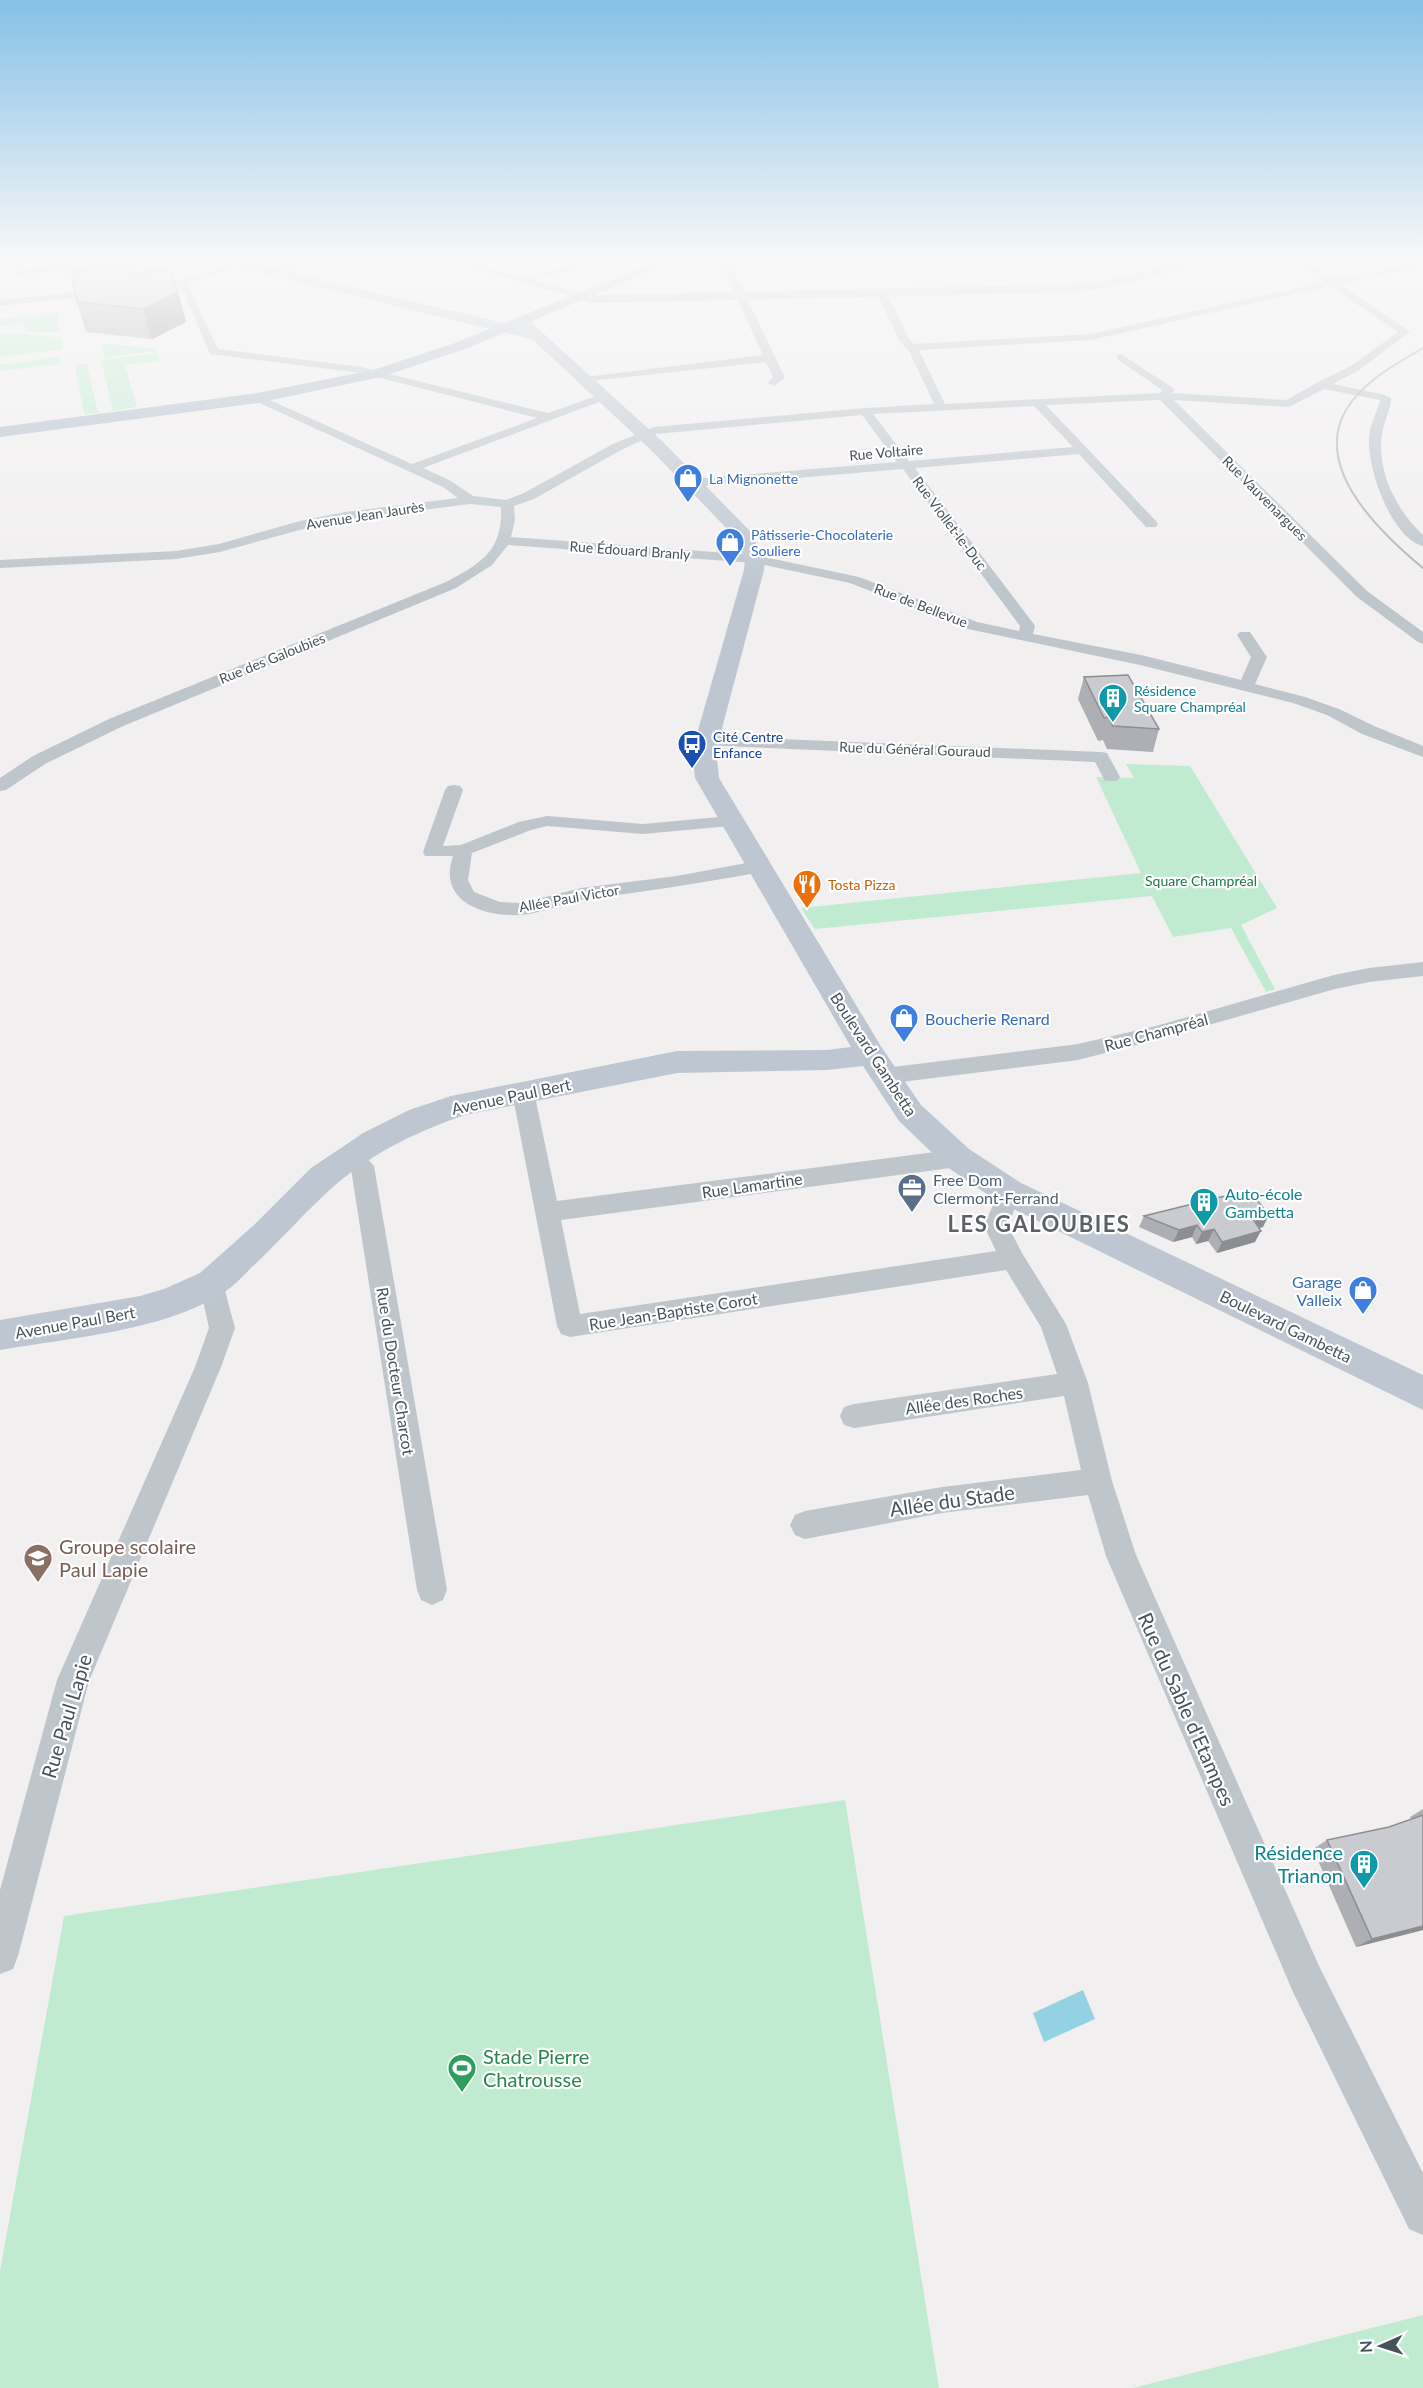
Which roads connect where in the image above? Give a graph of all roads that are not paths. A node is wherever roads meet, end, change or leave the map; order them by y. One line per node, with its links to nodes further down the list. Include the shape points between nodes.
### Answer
1 (359, 369): 9 (street)
2 (391, 369): 9 (main road)
3 (573, 369): 10 (main road)
4 (673, 369): 10 (street)
5 (775, 369): 11 (street, via 779,378)
6 (922, 369): 17 (street)
7 (1139, 369): 13 (street, Rue Vauvenargues, via 1169,390)
8 (1352, 369): 12 (street, Avenue Jean Jaurès)
9 (376, 374): 15 (main road); 19 (street)
10 (585, 380): 14 (main road)
11 (774, 383)
12 (1320, 385): 13 (street, Avenue Jean Jaurès, via 1289,404); 30 (street, via 1385,398 1379,413 1376,469 1395,510)
13 (1163, 396): 16 (street, Avenue Jean Jaurès); 35 (street, Rue Vauvenargues, via 1362,594)
14 (603, 397): 19 (street); 21 (main road)
15 (257, 398): 20 (main road); 24 (street)
16 (1037, 402): 17 (street, Avenue Jean Jaurès); 22 (street)
17 (941, 407): 18 (street, Avenue Jean Jaurès)
18 (865, 411): 21 (street, Avenue Jean Jaurès, via 654,431); 23 (street, Rue Viollet-le-Duc)
19 (548, 417): 24 (street)
20 (0, 432)
21 (645, 436): 25 (main road); 27 (street, Avenue Jean Jaurès)
22 (1082, 450): 23 (street, Rue Voltaire); 28 (street)
23 (906, 465): 25 (street, Rue Voltaire); 34 (street, Rue Viollet-le-Duc, via 1028,626)
24 (412, 468): 26 (street, via 452,486)
25 (693, 483): 31 (main road, via 742,534)
26 (470, 500): 27 (street, Avenue Jean Jaurès); 32 (street, Avenue Jean Jaurès, via 325,520 220,548 176,555)
27 (507, 504): 29 (street, via 509,525)
28 (1151, 524)
29 (505, 541): 31 (street, Rue Édouard Branly); 40 (street, Rue des Galoubies, via 476,571 451,585 115,723 39,760)
30 (1423, 542)
31 (755, 559): 34 (street, Rue de Bellevue, via 854,580 948,618); 37 (main road, Boulevard Gambetta)
32 (0, 564)
33 (1245, 635): 36 (street, via 1259,657)
34 (1025, 636): 36 (street, Rue de Bellevue)
35 (1423, 639)
36 (1246, 687): 38 (street, Rue de Bellevue, via 1333,712)
37 (706, 741): 39 (street, Rue du Général Gouraud, via 1101,757); 42 (main road, Boulevard Gambetta, via 707,778)
38 (1423, 752)
39 (1112, 777)
40 (0, 786)
41 (454, 790): 43 (street, via 432,852)
42 (730, 821): 43 (street, via 643,829 547,821); 44 (main road, Boulevard Gambetta)
43 (464, 850): 44 (street, Allée Paul Victor, via 458,880 467,896 500,908 521,909 580,894)
44 (757, 867): 46 (main road, Boulevard Gambetta)
45 (1423, 969): 46 (street, Rue Champréal, via 1334,982 1078,1052)
46 (878, 1066): 47 (main road, Avenue Paul Bert, via 827,1060 677,1062); 49 (main road, Boulevard Gambetta, via 910,1113)
47 (523, 1092): 48 (main road, Avenue Paul Bert, via 462,1104 420,1118); 51 (street, Rue Jean-Baptiste Corot)
48 (352, 1156): 53 (main road, Avenue Paul Bert, via 323,1177); 60 (street, Rue du Docteur Charcot, via 362,1166)
49 (958, 1158): 50 (main road, Boulevard Gambetta); 51 (street, Rue Lamartine)
50 (1009, 1192): 52 (street, Rue du Sable d'Etampes, via 996,1226); 56 (main road, Boulevard Gambetta)
51 (547, 1212): 52 (street, Rue Jean-Baptiste Corot, via 570,1326)
52 (1012, 1259): 55 (street, Rue du Sable d'Etampes, via 1053,1324)
53 (212, 1283): 54 (main road, Avenue Paul Bert, via 140,1311); 61 (street, Rue Paul Lapie, via 222,1328 73,1680)
54 (0, 1335)
55 (1074, 1383): 57 (street, Allée des Roches); 58 (street, Rue du Sable d'Etampes)
56 (1423, 1394)
57 (854, 1416)
58 (1098, 1481): 59 (street, Allée du Stade, via 942,1500); 62 (street, Rue du Sable d'Etampes, via 1121,1556 1296,1958)
59 (805, 1525)
60 (432, 1590)
61 (0, 1956)
62 (1423, 2215)

